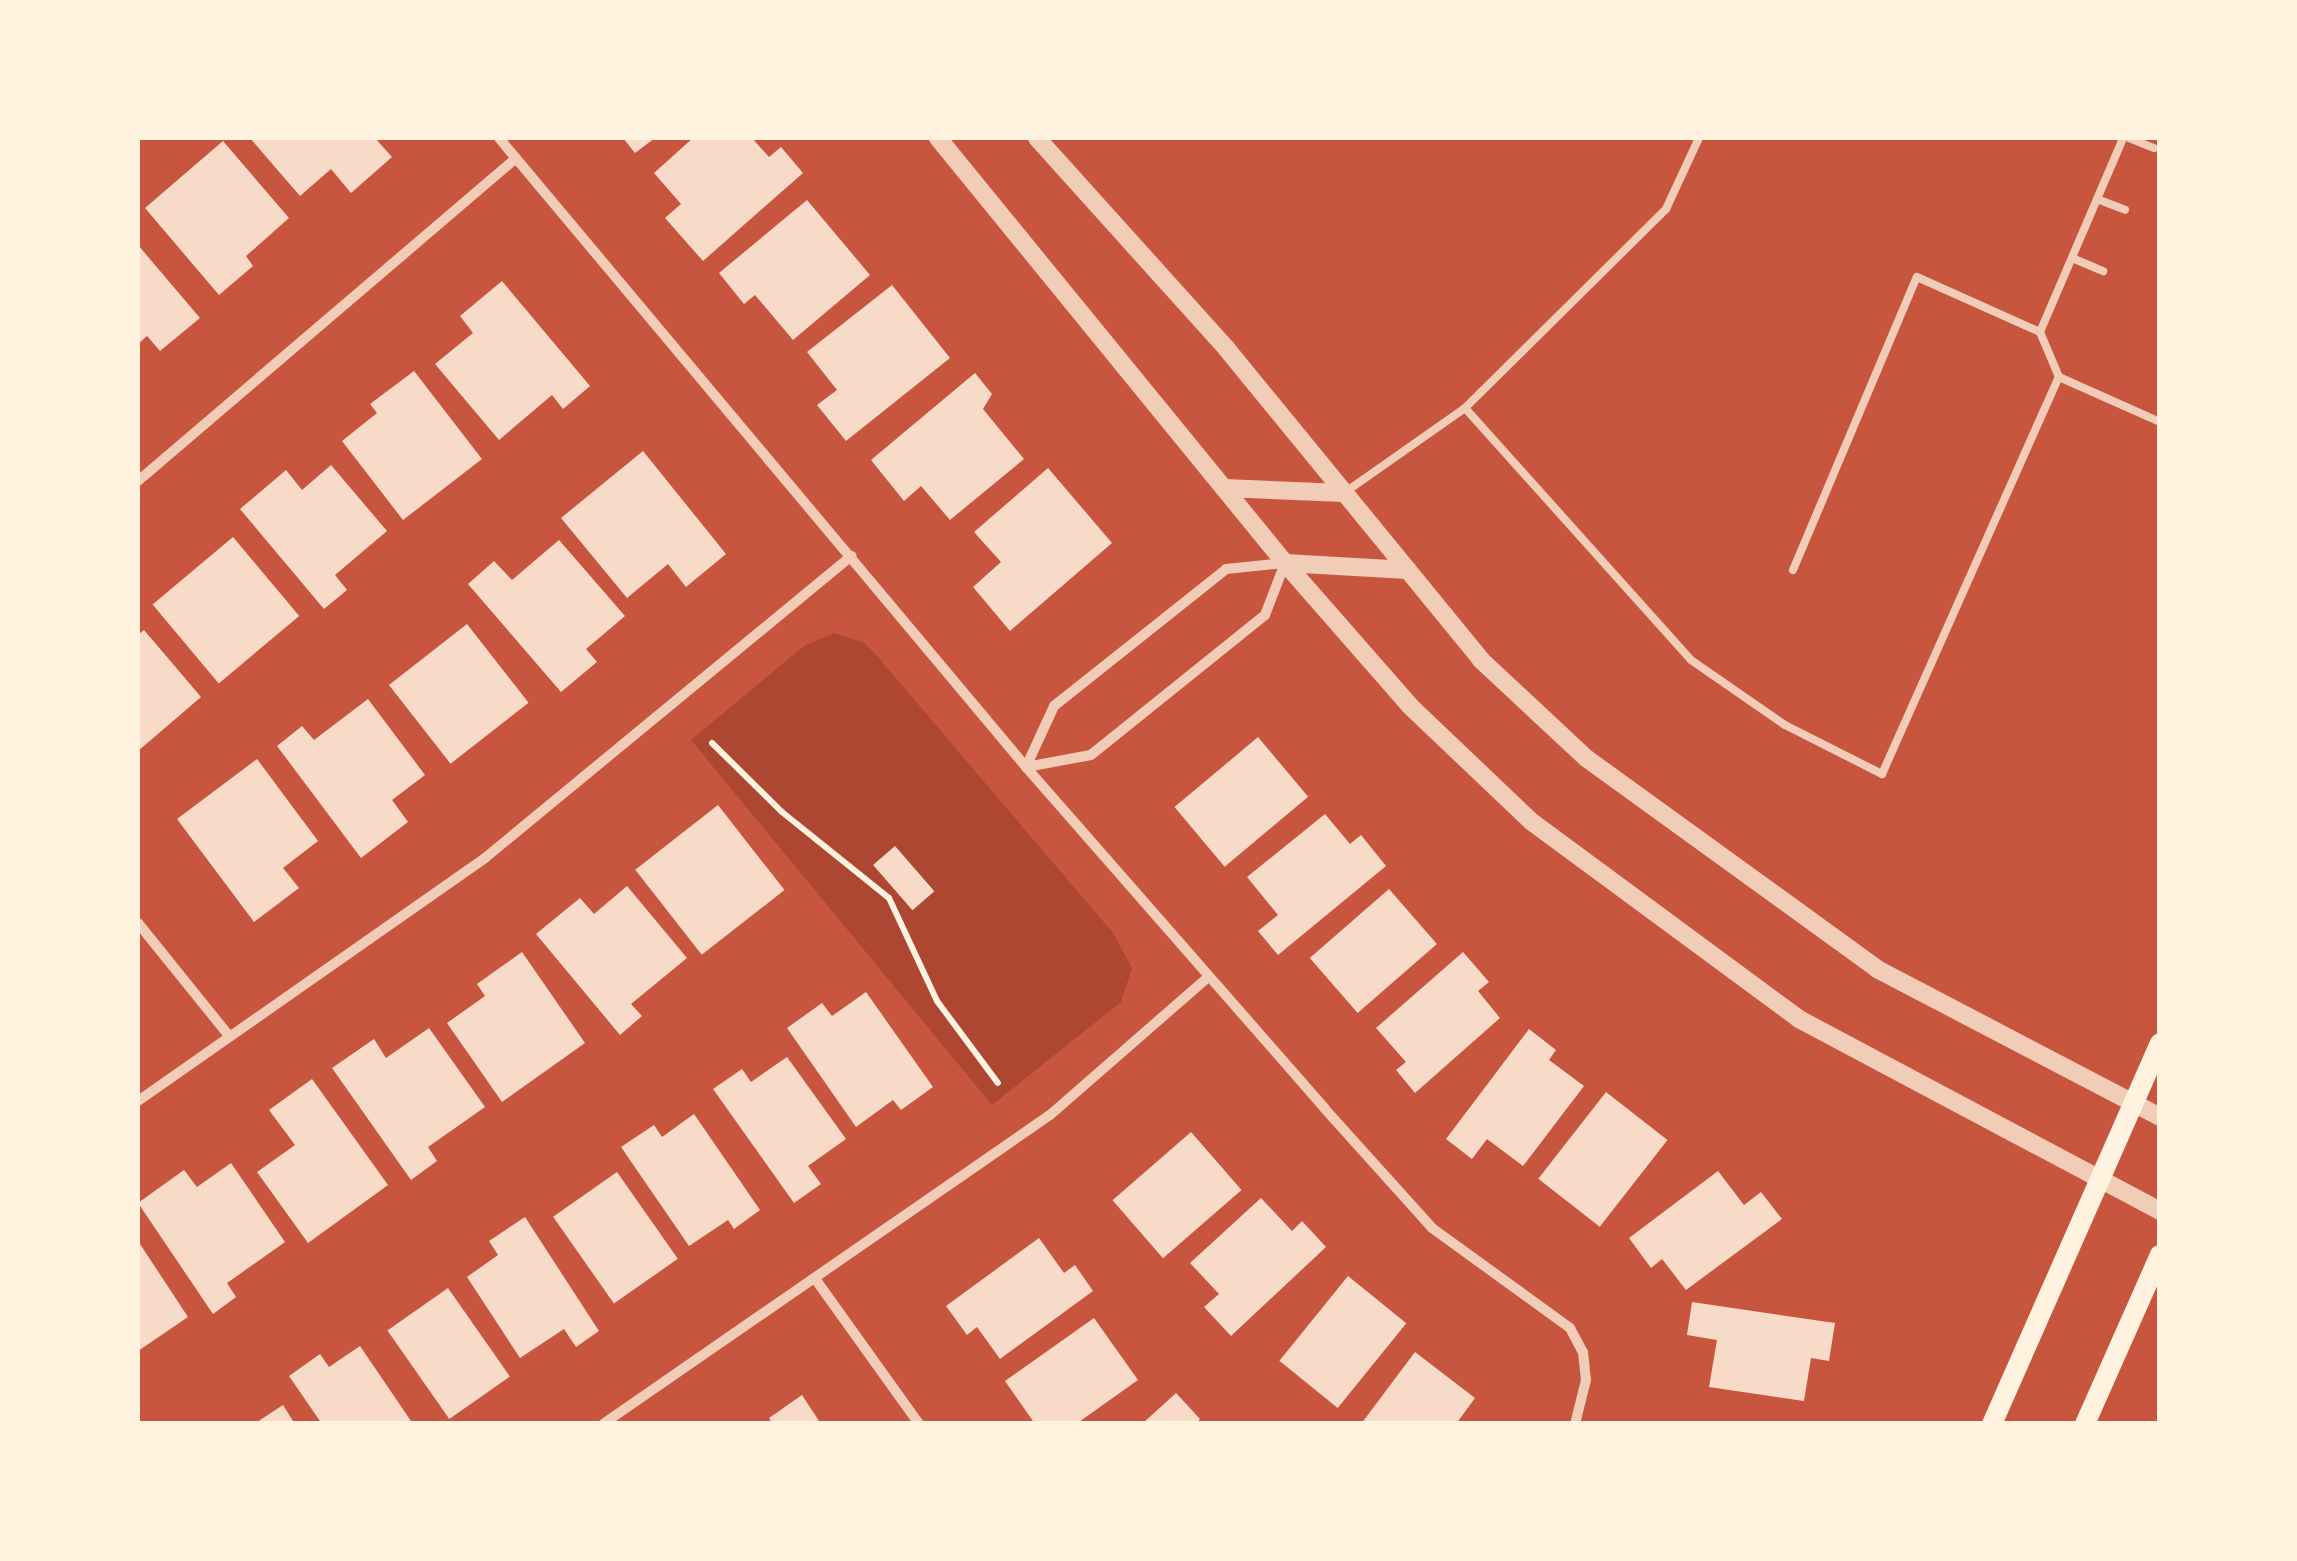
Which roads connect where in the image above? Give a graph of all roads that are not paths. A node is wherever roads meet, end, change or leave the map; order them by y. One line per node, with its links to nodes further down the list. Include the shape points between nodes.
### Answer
1 (499, 138): 7 (street)
2 (938, 138): 17 (street)
3 (1037, 138): 18 (street, via 1226,348)
4 (1698, 138): 14 (lane, via 1666,210)
5 (2126, 138): 6 (lane); 8 (lane)
6 (2154, 148)
7 (516, 158): 16 (street); 19 (street)
8 (2098, 199): 9 (lane); 10 (lane)
9 (2125, 210)
10 (2072, 258): 11 (lane); 12 (lane)
11 (2103, 272)
12 (2040, 332): 13 (lane); 22 (lane, via 1917,277)
13 (2059, 377): 14 (lane, via 1882,774 1785,725 1691,660); 15 (lane)
14 (1465, 408): 18 (lane)
15 (2160, 422)
16 (138, 481)
17 (1224, 488): 18 (street); 20 (street)
18 (1344, 493): 21 (street)
19 (851, 556): 23 (street); 26 (street, via 485,858)
20 (1285, 563): 21 (street); 23 (street, via 1266,615 1091,755); 23 (street, via 1226,569 1054,706); 31 (street, via 1410,706 1532,822 1639,905 1800,1019)
21 (1408, 570): 29 (street, via 1481,660 1546,722 1706,851 1877,969)
22 (1792, 570)
23 (1026, 767): 25 (street)
24 (138, 923): 26 (street)
25 (1208, 977): 34 (street, via 1050,1115); 37 (street, via 1432,1228 1570,1328 1583,1352 1586,1380)
26 (230, 1037): 28 (street)
27 (2160, 1043): 29 (main road)
28 (138, 1101)
29 (2132, 1103): 30 (street); 31 (main road)
30 (2160, 1117)
31 (2098, 1178): 32 (street); 38 (main road)
32 (2160, 1211)
33 (2160, 1255): 39 (main road)
34 (816, 1280): 35 (street); 36 (street)
35 (602, 1424)
36 (919, 1424)
37 (1574, 1424)
38 (1992, 1424)
39 (2085, 1424)

